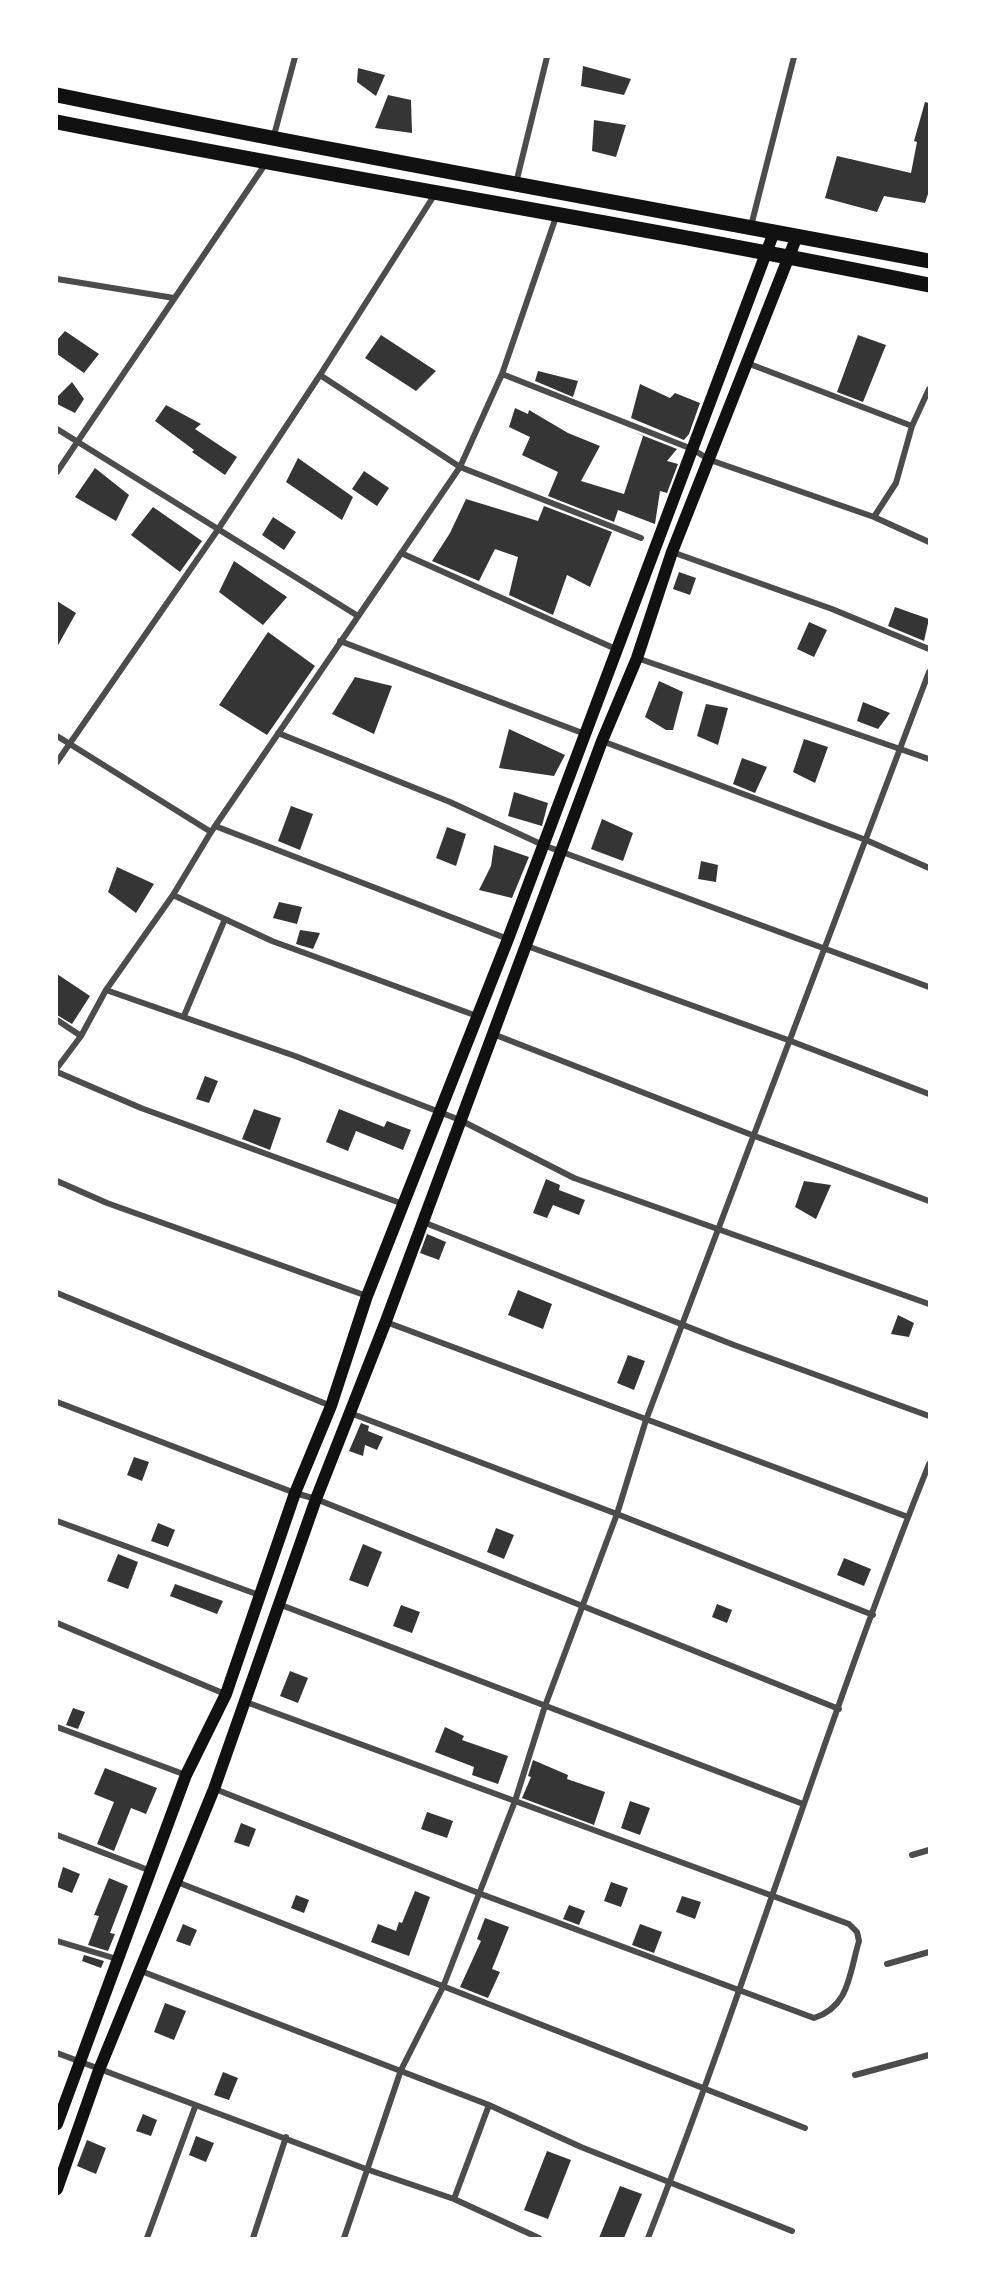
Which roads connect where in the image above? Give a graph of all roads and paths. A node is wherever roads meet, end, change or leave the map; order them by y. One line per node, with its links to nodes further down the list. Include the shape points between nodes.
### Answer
1 (295, 57): 6 (street)
2 (546, 57): 8 (street)
3 (794, 57): 11 (street)
4 (57, 95): 6 (main road)
5 (57, 122): 7 (main road)
6 (273, 139): 8 (main road)
7 (266, 164): 9 (main road); 19 (street)
8 (516, 183): 11 (main road)
9 (437, 191): 10 (main road); 21 (street)
10 (557, 214): 14 (main road); 22 (street)
11 (752, 226): 12 (main road)
12 (774, 232): 13 (main road); 14 (main road)
13 (797, 236): 15 (main road); 16 (main road)
14 (765, 254): 15 (main road); 27 (main road)
15 (789, 258): 18 (main road); 20 (main road)
16 (929, 261)
17 (57, 279): 19 (street)
18 (929, 285)
19 (174, 298): 26 (street)
20 (746, 362): 24 (street); 28 (main road)
21 (320, 375): 29 (street); 32 (street)
22 (502, 375): 27 (street); 29 (street)
23 (929, 388): 24 (street)
24 (912, 426): 31 (street, via 896,483)
25 (57, 429): 26 (street)
26 (77, 442): 30 (street); 32 (street)
27 (692, 449): 28 (street); 40 (main road)
28 (710, 459): 31 (street); 35 (main road)
29 (460, 467): 33 (street); 36 (street)
30 (57, 472)
31 (874, 517): 34 (street)
32 (217, 531): 37 (street); 47 (street)
33 (640, 538)
34 (929, 542)
35 (672, 552): 39 (street, via 832,609); 41 (main road)
36 (401, 553): 37 (street); 40 (street)
37 (358, 616): 38 (street)
38 (340, 641): 43 (street); 44 (street)
39 (929, 649)
40 (619, 651): 44 (main road)
41 (637, 658): 46 (main road); 48 (street)
42 (929, 672): 48 (street)
43 (278, 733): 51 (street); 54 (street, via 450,802)
44 (585, 734): 54 (main road)
45 (57, 736): 47 (street)
46 (602, 741): 53 (street); 55 (main road)
47 (69, 744): 50 (street); 52 (street)
48 (900, 748): 49 (street); 53 (street)
49 (929, 759)
50 (57, 762)
51 (215, 826): 52 (street); 59 (street)
52 (211, 832): 57 (street)
53 (866, 840): 56 (street); 61 (street)
54 (543, 845): 55 (street); 59 (main road)
55 (562, 852): 60 (main road); 61 (street)
56 (929, 868)
57 (173, 895): 58 (street); 63 (street)
58 (225, 919): 64 (street, via 272,941); 65 (street)
59 (508, 939): 64 (main road)
60 (527, 946): 67 (main road); 69 (street)
61 (823, 947): 62 (street); 69 (street)
62 (929, 987)
63 (106, 990): 65 (street); 68 (street)
64 (477, 1016): 72 (main road)
65 (184, 1017): 72 (street)
66 (57, 1020): 68 (street)
67 (493, 1034): 73 (main road); 74 (street)
68 (81, 1036): 70 (street)
69 (788, 1040): 71 (street); 74 (street)
70 (57, 1070): 77 (street, via 141,1108)
71 (929, 1094)
72 (438, 1112): 73 (street); 77 (main road)
73 (460, 1120): 78 (main road); 79 (street, via 574,1178)
74 (752, 1136): 76 (street); 79 (street)
75 (57, 1181): 81 (street, via 107,1203)
76 (929, 1201)
77 (403, 1204): 81 (main road)
78 (422, 1222): 83 (main road); 84 (street)
79 (717, 1230): 82 (street); 84 (street)
80 (57, 1293): 86 (street)
81 (367, 1296): 86 (main road)
82 (929, 1304)
83 (386, 1321): 87 (main road); 89 (street)
84 (682, 1324): 88 (street); 89 (street)
85 (57, 1402): 91 (street)
86 (331, 1406): 91 (main road)
87 (350, 1413): 92 (main road); 93 (street)
88 (929, 1416)
89 (646, 1420): 93 (street); 94 (street)
90 (929, 1464): 94 (street)
91 (295, 1493): 92 (street); 96 (main road)
92 (316, 1499): 97 (main road); 98 (street)
93 (617, 1514): 98 (street); 99 (street)
94 (908, 1516): 99 (street)
95 (57, 1521): 96 (street)
96 (259, 1595): 101 (main road)
97 (281, 1605): 102 (main road); 103 (street)
98 (582, 1605): 103 (street); 104 (street)
99 (873, 1615): 104 (street)
100 (57, 1623): 101 (street)
101 (226, 1694): 106 (main road)
102 (246, 1702): 107 (main road); 108 (street)
103 (545, 1706): 108 (street); 109 (street)
104 (839, 1709): 109 (street)
105 (57, 1727): 106 (street)
106 (186, 1775): 113 (main road)
107 (214, 1789): 114 (main road); 115 (street)
108 (515, 1802): 115 (street); 116 (street)
109 (803, 1804): 116 (street)
110 (57, 1835): 113 (street)
111 (929, 1850): 112 (street)
112 (912, 1855)
113 (151, 1871): 119 (main road)
114 (177, 1882): 121 (main road); 122 (street)
115 (481, 1894): 122 (street); 123 (street)
116 (771, 1898): 123 (street); 123 (street, via 849,1924 857,1932 859,1941 841,2000 830,2012 814,2018)
117 (57, 1941): 119 (street)
118 (929, 1952): 120 (street)
119 (118, 1959): 126 (main road)
120 (887, 1964)
121 (141, 1971): 127 (main road); 128 (street)
122 (443, 1987): 128 (street); 130 (street)
123 (738, 1991): 130 (street)
124 (57, 2053): 126 (street)
125 (929, 2055): 129 (street)
126 (80, 2062): 127 (street); 133 (main road)
127 (99, 2070): 132 (street); 138 (main road)
128 (401, 2070): 131 (street); 136 (street)
129 (855, 2075)
130 (703, 2089): 134 (street); 137 (street)
131 (489, 2105): 137 (street); 139 (street)
132 (195, 2107): 135 (street); 141 (street)
133 (57, 2124)
134 (805, 2128)
135 (286, 2137): 136 (street); 142 (street)
136 (366, 2169): 139 (street); 143 (street)
137 (669, 2183): 140 (street); 145 (street)
138 (57, 2189)
139 (454, 2199): 144 (street)
140 (792, 2231)
141 (147, 2238)
142 (253, 2238)
143 (344, 2238)
144 (539, 2238)
145 (648, 2238)

